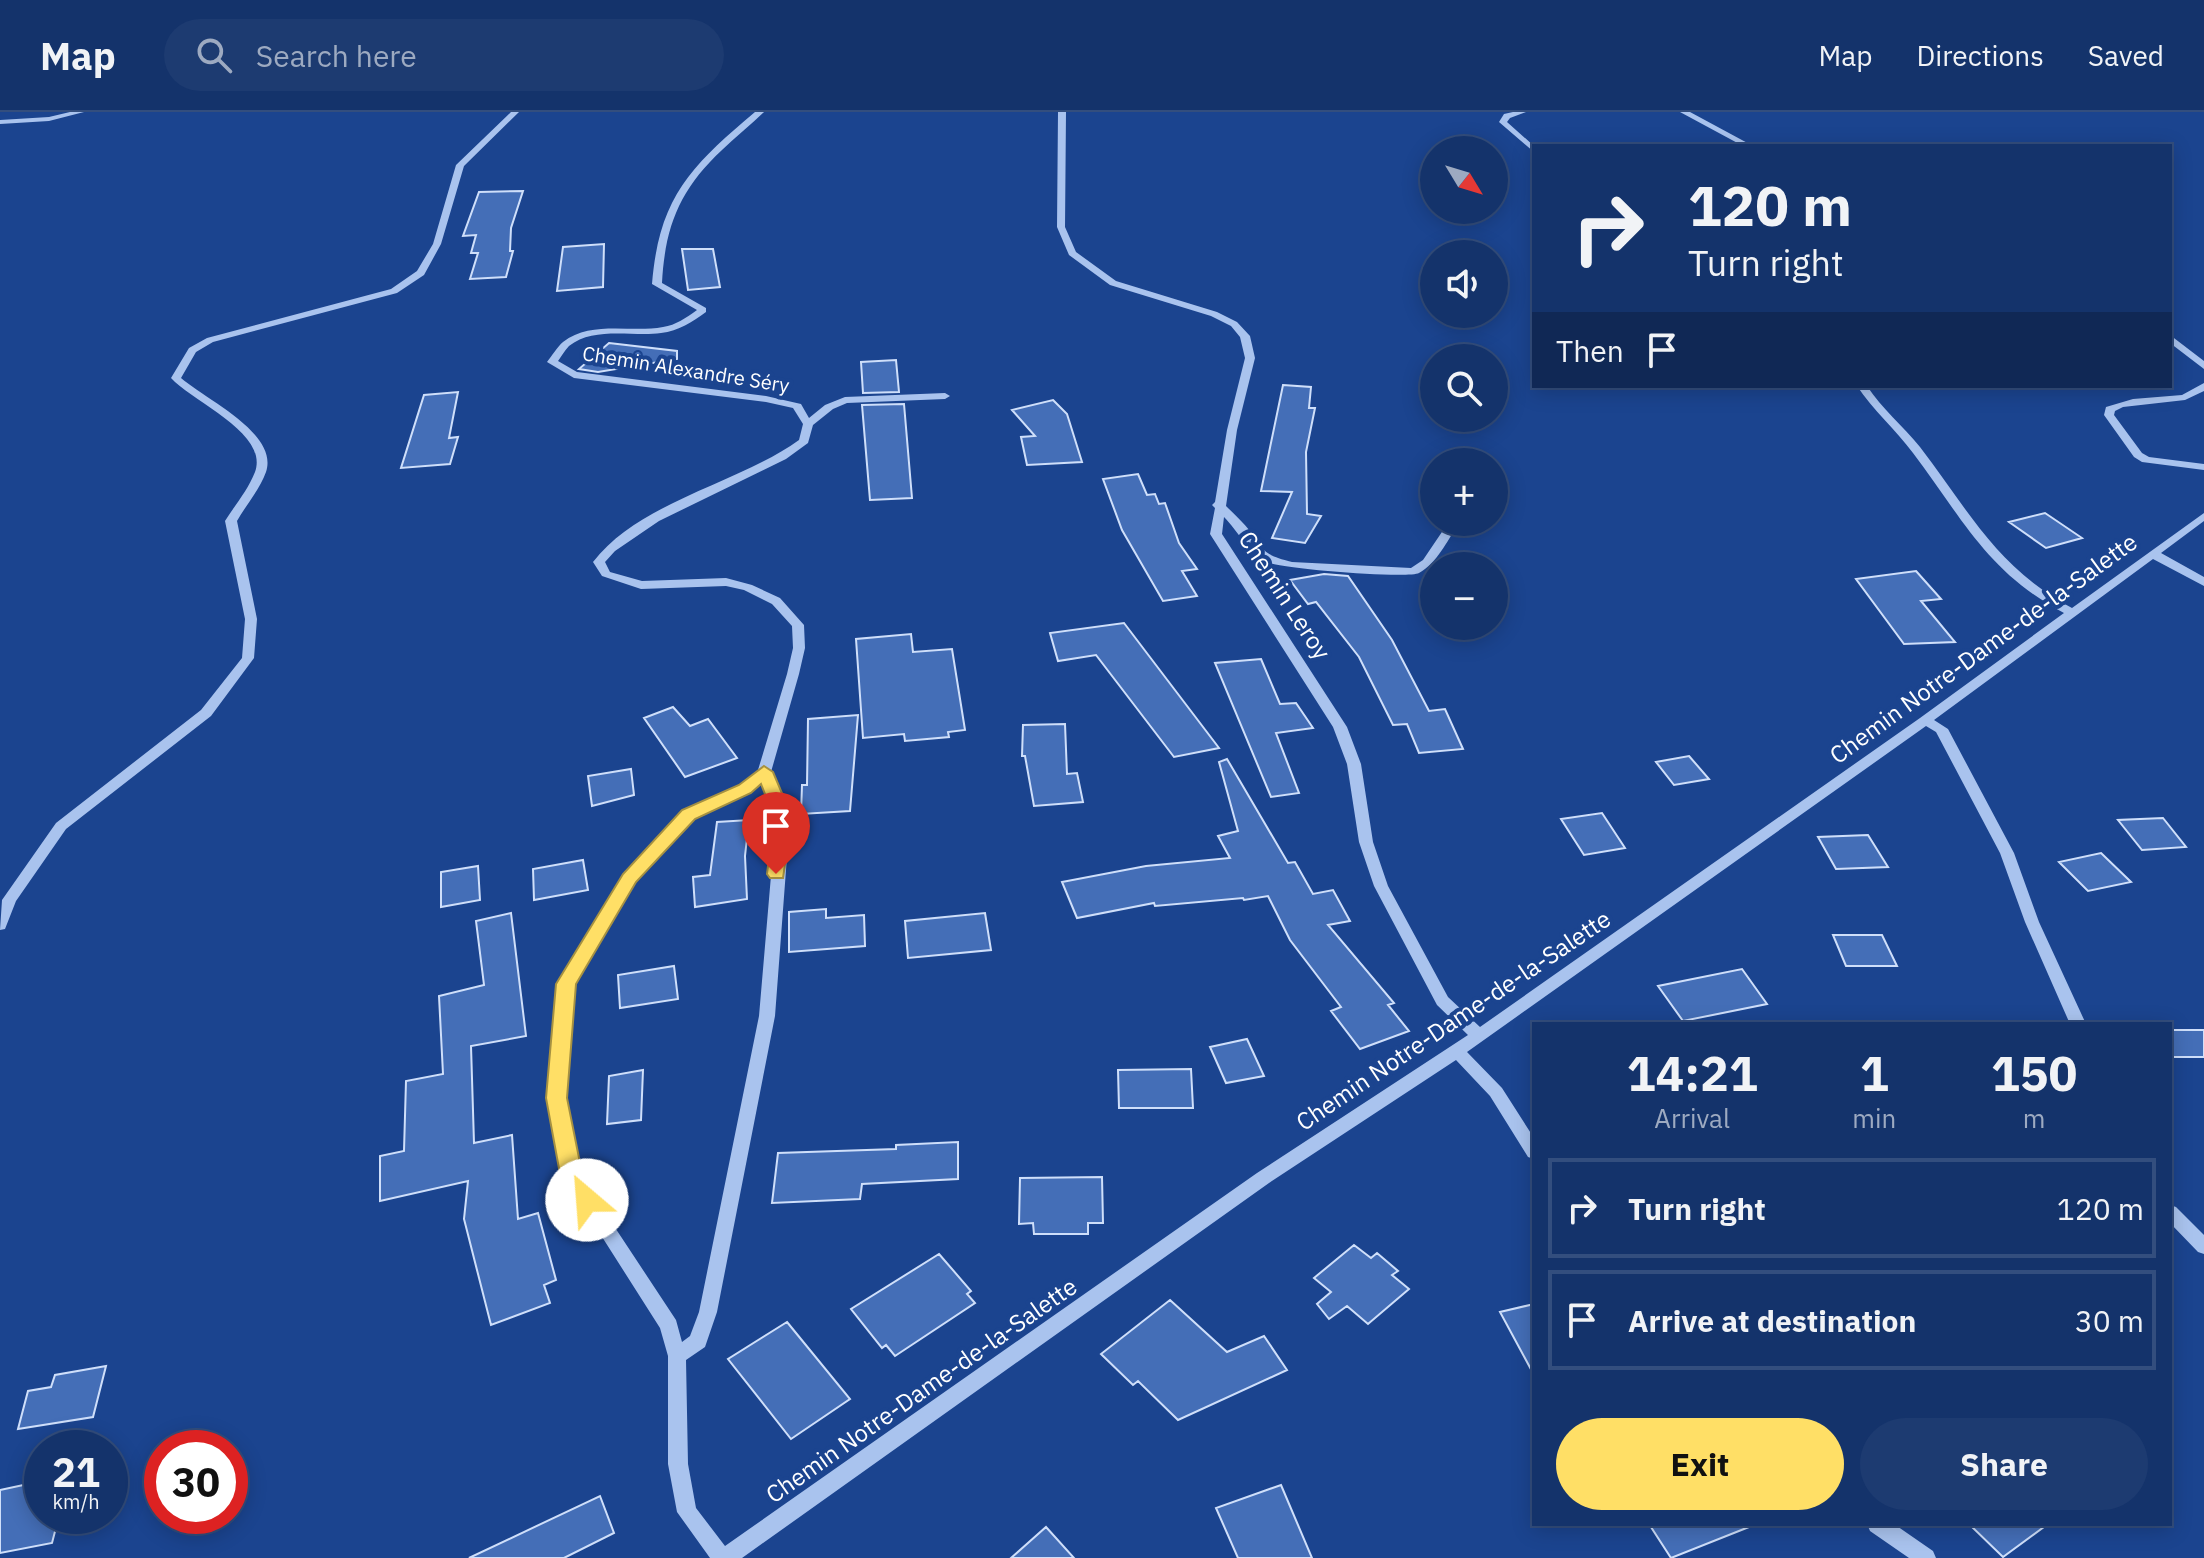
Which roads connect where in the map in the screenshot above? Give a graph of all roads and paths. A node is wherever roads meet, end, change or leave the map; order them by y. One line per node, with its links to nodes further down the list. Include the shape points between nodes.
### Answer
1 (80, 112): 7 (street)
2 (515, 112): 25 (street, via 460,165 437,244 421,273 394,291 210,340 192,350 176,378 186,391 244,428 263,454 262,467 231,521 251,619 248,658 206,713 61,826 9,900)
3 (760, 112): 15 (street, Chemin Alexandre Séry, via 708,156 668,211 657,284 703,310 688,325 663,333 592,332 560,348 552,362 574,375 797,406)
4 (1062, 112): 17 (street, Chemin Leroy, via 1061,227 1072,253 1113,283 1214,314 1245,336 1250,358)
5 (1522, 112): 9 (street, via 1503,122)
6 (1684, 112): 8 (street)
7 (0, 122)
8 (1745, 144)
9 (1532, 148)
10 (2172, 340): 11 (street)
11 (2204, 366)
12 (2204, 386): 16 (street, via 2180,398 2119,404 2109,415 2146,460)
13 (1864, 388): 22 (street, via 1996,561)
14 (945, 396): 15 (street, Chemin Alexandre Séry, via 845,400)
15 (808, 424): 24 (street, Chemin Alexandre Séry, via 804,441 782,457 632,533 599,562 606,574 631,584 726,582 748,587 792,616 799,648)
16 (2204, 467)
17 (1218, 505): 19 (street, via 1260,555 1292,565 1413,572); 27 (street, Chemin Leroy, via 1219,543 1340,727 1354,764 1366,842 1381,886 1442,1001)
18 (2204, 516): 20 (street, Chemin Notre-Dame-de-la-Salette)
19 (1445, 536)
20 (2155, 555): 21 (street); 22 (street, Chemin Notre-Dame-de-la-Salette)
21 (2204, 582)
22 (2073, 613): 23 (street, Chemin Notre-Dame-de-la-Salette)
23 (1925, 721): 26 (street, via 1941,729 2007,853); 27 (street, Chemin Notre-Dame-de-la-Salette)
24 (764, 772): 32 (street, via 783,817 767,1016 708,1312 698,1341); 32 (street, via 745,789 689,814 629,878 566,984 557,1098 571,1174 669,1326)
25 (0, 925)
26 (2077, 1022)
27 (1478, 1035): 28 (street, Chemin Notre-Dame-de-la-Salette)
28 (1457, 1051): 29 (street, via 1496,1092); 34 (street, Chemin Notre-Dame-de-la-Salette, via 1263,1178)
29 (1532, 1149)
30 (2172, 1214): 31 (street)
31 (2204, 1247)
32 (677, 1356): 34 (street, via 678,1464 687,1512)
33 (1880, 1526): 35 (street)
34 (723, 1558)
35 (1926, 1558)

